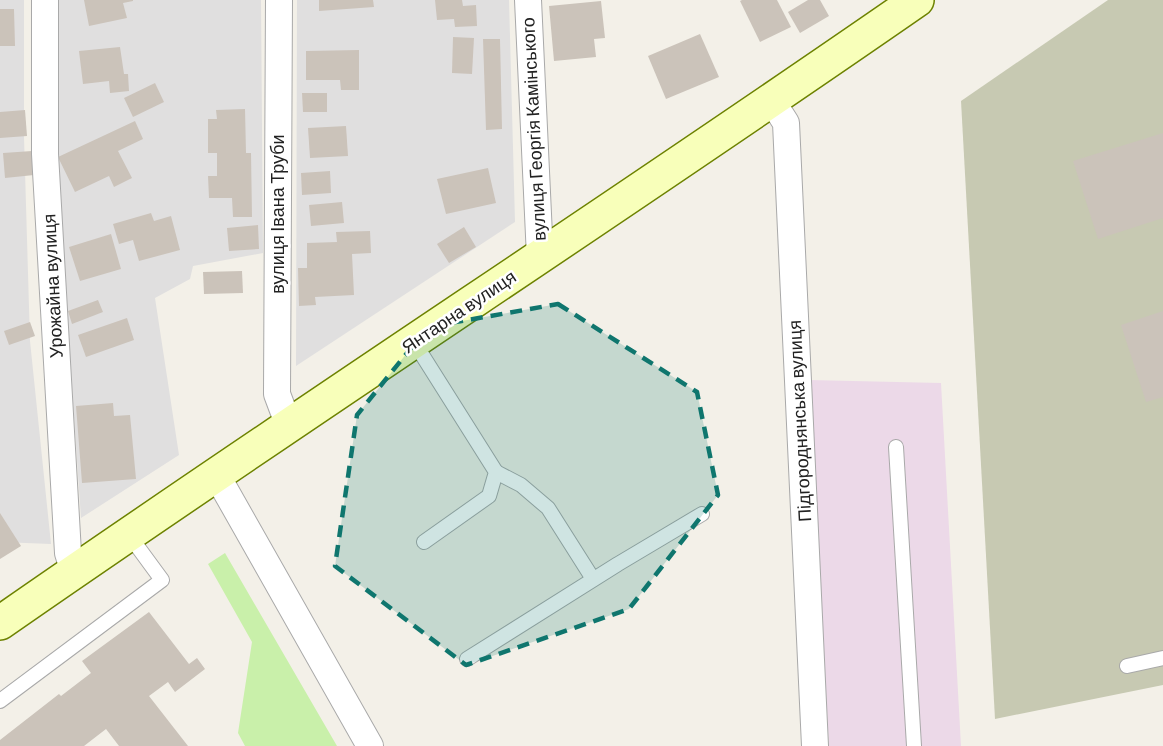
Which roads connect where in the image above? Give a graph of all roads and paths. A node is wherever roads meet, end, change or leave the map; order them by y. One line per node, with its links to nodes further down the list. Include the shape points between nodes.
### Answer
1 (45, 0): 15 (street, Урожайна вулиця, via 45,154 68,554)
2 (279, 0): 8 (street, вулиця Івана Труби, via 277,394)
3 (528, 0): 6 (street, вулиця Георгія Камінського)
4 (917, 0): 5 (main road, Янтарна вулиця)
5 (772, 101): 6 (main road, Янтарна вулиця); 23 (street, Підгороднянська вулиця, via 786,123)
6 (540, 257): 7 (main road, Янтарна вулиця)
7 (414, 342): 8 (main road, Янтарна вулиця); 10 (lane)
8 (289, 426): 11 (main road, Янтарна вулиця)
9 (896, 447): 24 (lane)
10 (496, 471): 14 (lane, via 489,496); 16 (lane, via 521,485 548,508)
11 (216, 474): 13 (main road, Янтарна вулиця); 22 (street)
12 (702, 514): 16 (lane)
13 (129, 535): 15 (main road, Янтарна вулиця); 21 (lane, via 162,580)
14 (424, 542)
15 (74, 572): 17 (main road, Янтарна вулиця)
16 (593, 579): 19 (lane)
17 (0, 623)
18 (1163, 658): 20 (lane)
19 (467, 659)
20 (1127, 666)
21 (0, 701)
22 (370, 746)
23 (815, 746)
24 (914, 746)

